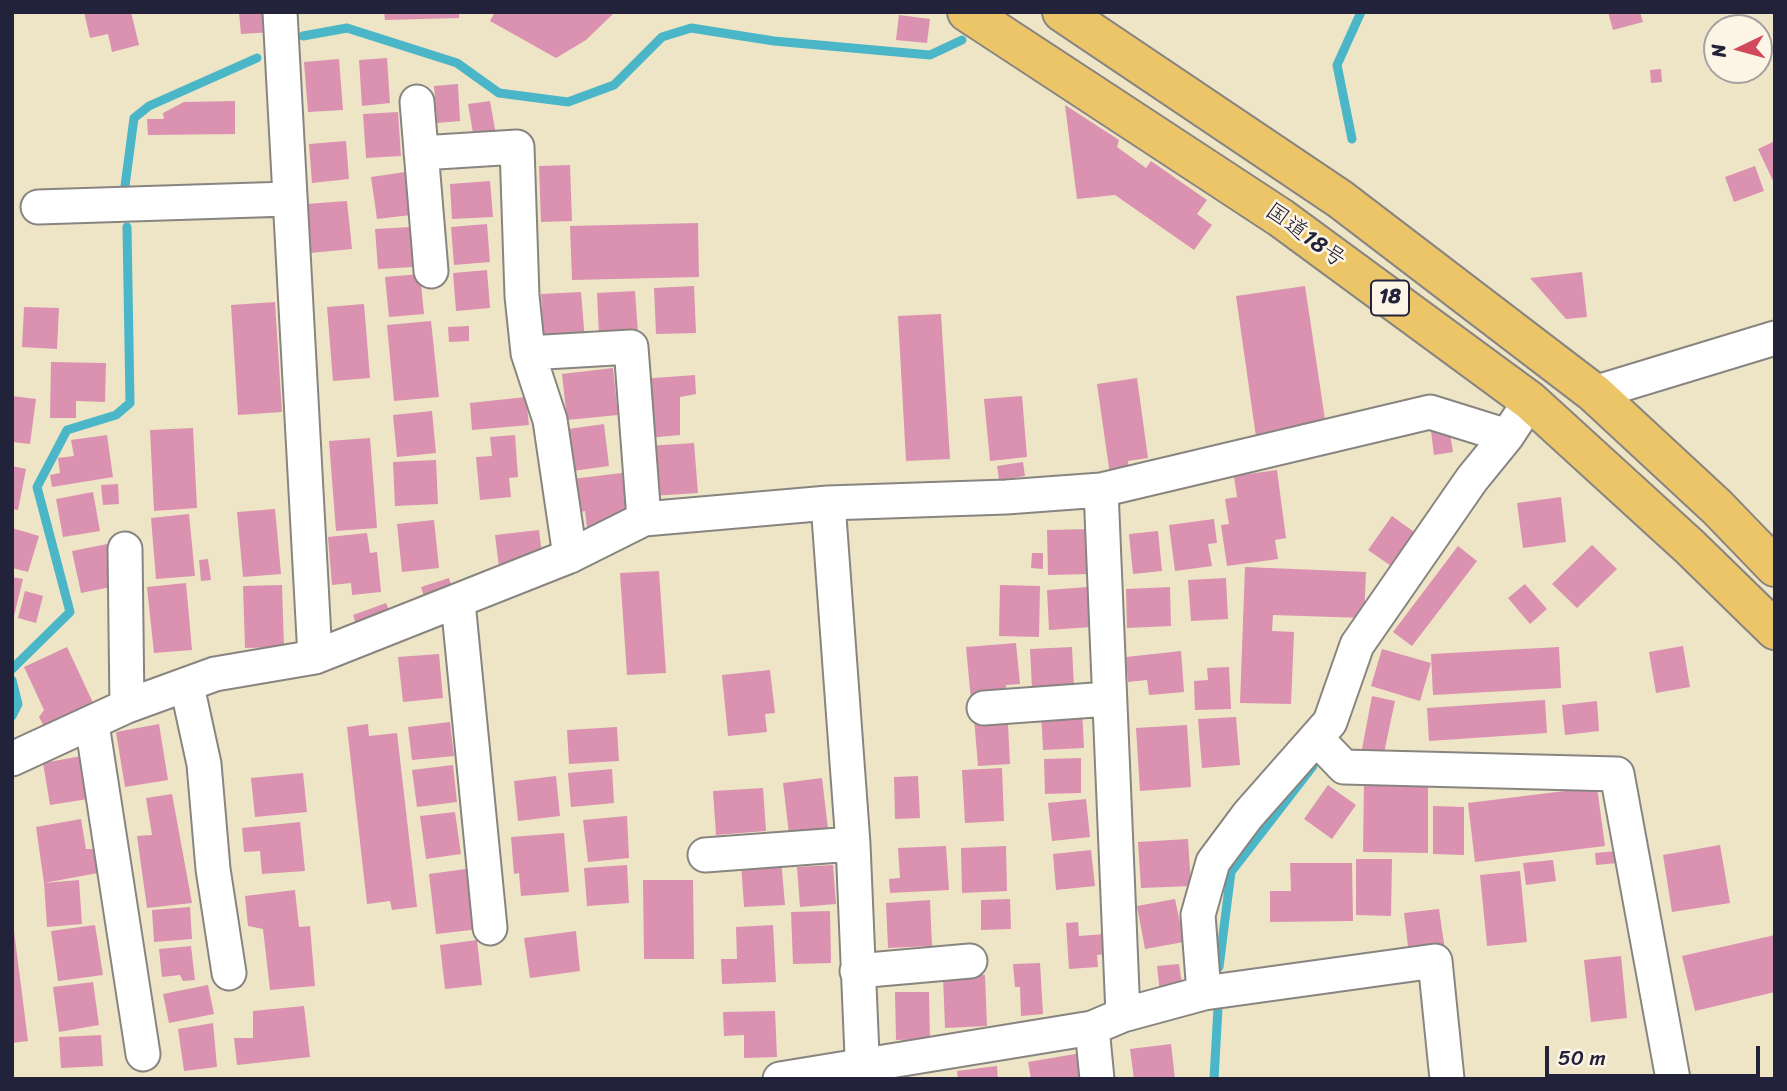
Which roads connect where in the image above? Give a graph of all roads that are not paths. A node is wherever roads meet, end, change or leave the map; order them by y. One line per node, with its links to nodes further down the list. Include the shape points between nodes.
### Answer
1 (280, 12): 6 (street)
2 (967, 12): 12 (highway, 国道18号 / 18, via 1281,218)
3 (1062, 12): 11 (highway, 18, via 1340,199)
4 (417, 102): 5 (street)
5 (421, 153): 8 (street); 10 (street, via 516,147)
6 (288, 199): 7 (street); 22 (street)
7 (38, 210)
8 (431, 271)
9 (1775, 338): 11 (street)
10 (528, 353): 16 (street, via 631,347); 18 (street, via 550,420)
11 (1594, 393): 19 (highway, 18)
12 (1530, 401): 13 (street); 21 (highway, 国道18号 / 18)
13 (1507, 436): 14 (street, via 1430,412); 28 (street, via 1357,645 1330,722)
14 (1101, 490): 15 (street); 24 (street)
15 (828, 503): 16 (street); 30 (street)
16 (644, 519): 18 (street)
17 (125, 549): 25 (street)
18 (570, 556): 20 (street)
19 (1775, 567)
20 (458, 602): 22 (street); 32 (street)
21 (1775, 630)
22 (315, 657): 23 (street, via 215,674)
23 (187, 686): 25 (street); 35 (street, via 204,764 213,869)
24 (1108, 699): 26 (street); 37 (street)
25 (127, 706): 27 (street)
26 (984, 708)
27 (92, 724): 29 (street); 39 (street)
28 (1317, 739): 36 (street, via 1213,862 1198,915); 44 (street, via 1343,767 1617,774)
29 (12, 759)
30 (853, 844): 31 (street); 34 (street)
31 (705, 855)
32 (490, 928)
33 (970, 961): 34 (street)
34 (857, 971): 40 (street)
35 (229, 973)
36 (1204, 993): 37 (street); 43 (street, via 1435,961)
37 (1123, 1015): 38 (street)
38 (1092, 1028): 40 (street); 42 (street)
39 (143, 1054)
40 (862, 1073): 41 (street)
41 (780, 1079)
42 (1097, 1079)
43 (1447, 1079)
44 (1673, 1079)

